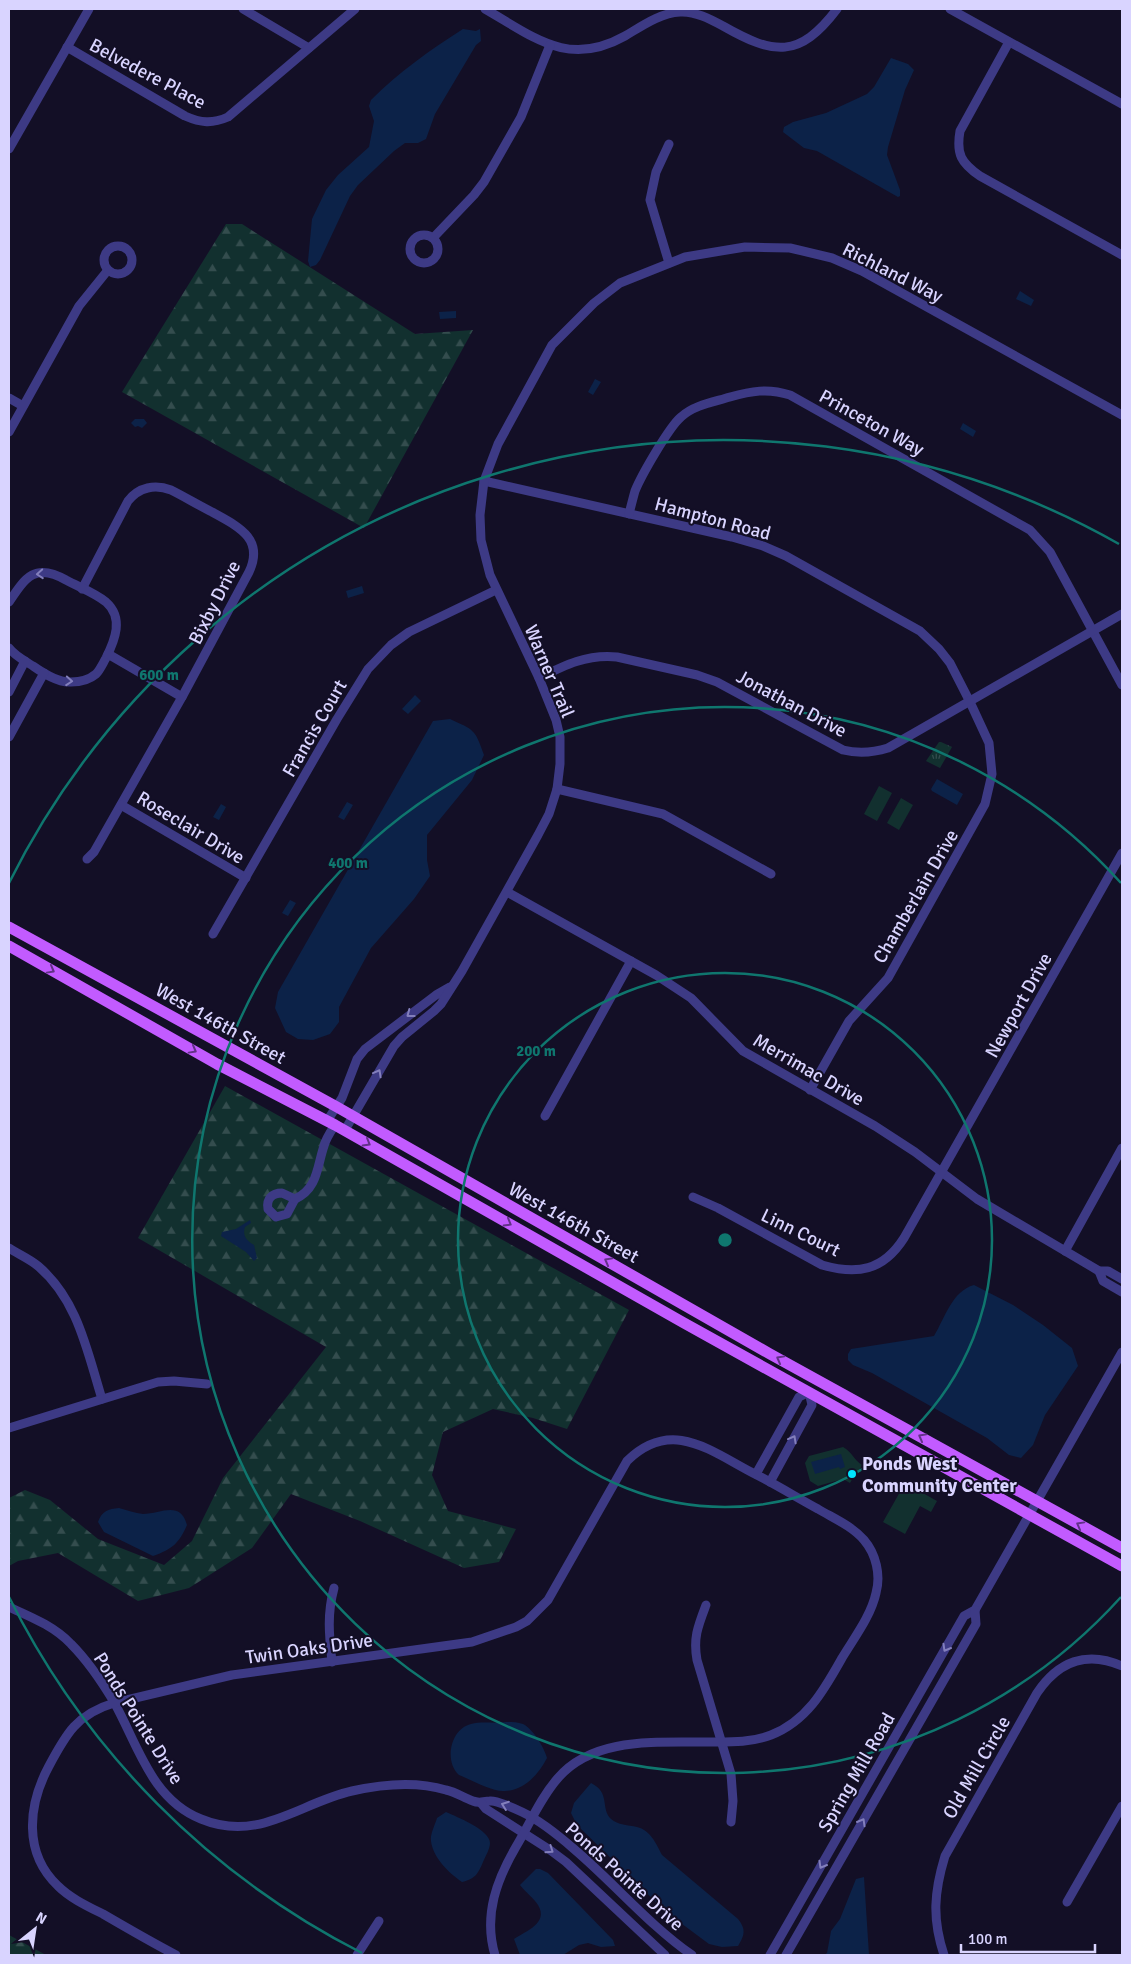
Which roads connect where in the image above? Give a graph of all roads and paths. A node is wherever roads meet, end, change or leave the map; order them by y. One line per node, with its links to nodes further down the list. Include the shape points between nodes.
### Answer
1 (89, 9): 9 (street)
2 (243, 9): 10 (street)
3 (355, 9): 10 (street, Belvedere Place)
4 (485, 9): 8 (street)
5 (837, 9): 8 (street, via 810,37 775,48 760,45 702,16 681,12 658,17 602,46 572,50)
6 (950, 9): 7 (street)
7 (1008, 42): 11 (street); 15 (street, via 960,131 960,156 980,176)
8 (550, 45): 14 (street, via 525,110 484,182)
9 (67, 47): 10 (street, Belvedere Place, via 185,116 203,123 228,117); 13 (street)
10 (309, 48)
11 (1121, 100)
12 (669, 144): 16 (street, via 656,172 650,200)
13 (9, 149)
14 (433, 238)
15 (1122, 255)
16 (669, 263): 20 (street, Richland Way, via 620,283 594,302 552,345); 21 (street, Richland Way, via 685,257 757,247 790,248 832,258 862,271)
17 (108, 270): 19 (street, via 79,306)
18 (9, 398): 19 (street)
19 (23, 406): 22 (street)
20 (516, 413): 23 (street, Warner Trail, via 498,444)
21 (1122, 415)
22 (9, 432)
23 (484, 480): 24 (street, Hampton Road); 26 (street, Warner Trail, via 481,540)
24 (630, 514): 29 (street, Princeton Way, via 635,491 680,417 705,404 757,390 781,392 1030,530 1050,552); 38 (street, Hampton Road, via 763,546 899,618 920,631 939,649)
25 (82, 588): 27 (street, one-way to 27, via 58,575 38,572 24,580); 31 (street, via 107,603 115,615 115,640); 37 (street, Bixby Drive, via 128,501 145,488 156,486 171,490 244,532 253,549 252,566)
26 (496, 590): 34 (street, Warner Trail); 45 (street, Francis Court, via 409,632 379,656 355,689)
27 (9, 600)
28 (1122, 614): 29 (street, Jonathan Drive)
29 (1093, 631): 35 (street); 38 (street, Jonathan Drive)
30 (9, 648): 32 (street)
31 (108, 654): 33 (street, one-way to 31, via 69,682 84,680 98,672); 37 (street)
32 (26, 661): 33 (street); 36 (street)
33 (44, 674): 39 (street)
34 (539, 678): 38 (street, Jonathan Drive, via 573,661 605,655 688,673 725,685 834,746 862,754 888,748); 40 (street, Warner Trail, via 560,737)
35 (1122, 685)
36 (9, 692)
37 (182, 697): 41 (street, Bixby Drive)
38 (970, 702): 54 (street, Chamberlain Drive, via 991,752 991,784 985,804 888,978 849,1021)
39 (9, 737)
40 (557, 789): 44 (street, via 663,814); 46 (street, Warner Trail, via 549,814)
41 (121, 805): 43 (street, Bixby Drive); 45 (street, Roseclair Drive)
42 (1122, 853): 60 (street, Newport Drive)
43 (87, 859)
44 (771, 874)
45 (246, 878): 48 (street, Francis Court)
46 (507, 892): 50 (street, Merrimac Drive); 51 (street, Warner Trail)
47 (9, 927): 55 (main road, West 146th Street)
48 (213, 934)
49 (9, 946): 58 (main road, West 146th Street, one-way to 58, via 217,1064)
50 (631, 961): 54 (street, Merrimac Drive, via 691,998 743,1051); 56 (street)
51 (450, 987): 52 (street, Warner Trail, one-way to 52); 53 (street, Warner Trail, via 441,1004)
52 (394, 1027): 53 (street); 55 (street, Warner Trail, via 365,1049 357,1060)
53 (402, 1036): 57 (street, Warner Trail, one-way to 53)
54 (810, 1090): 60 (street, Merrimac Drive, via 875,1126)
55 (337, 1107): 57 (main road, West 146th Street); 58 (street, Warner Trail)
56 (545, 1116)
57 (353, 1117): 58 (street, Warner Trail); 66 (main road, West 146th Street, one-way to 57)
58 (336, 1125): 62 (street, via 323,1147 322,1160 312,1185); 68 (main road, West 146th Street, one-way to 68)
59 (1122, 1148): 64 (street)
60 (941, 1173): 61 (street, Linn Court, via 898,1247 870,1268 851,1271 822,1265); 64 (street, Merrimac Drive, via 990,1207)
61 (693, 1197)
62 (295, 1199)
63 (9, 1248): 74 (street, via 38,1266 66,1297 80,1328)
64 (1065, 1251): 65 (street, Merrimac Drive)
65 (1099, 1271): 67 (street, Merrimac Drive, via 1108,1271); 69 (street, Merrimac Drive, via 1103,1281)
66 (630, 1273): 68 (main road); 71 (main road, West 146th Street, one-way to 66)
67 (1122, 1279)
68 (622, 1288): 73 (main road, West 146th Street)
69 (1122, 1292)
70 (1122, 1352): 77 (street, Spring Mill Road)
71 (817, 1379): 73 (street); 77 (main road, West 146th Street, one-way to 71)
72 (206, 1384): 74 (street, via 167,1381)
73 (810, 1392): 76 (street, via 799,1397); 76 (street, one-way to 73, via 812,1404); 78 (main road, West 146th Street)
74 (102, 1399): 75 (street)
75 (9, 1428)
76 (763, 1478): 85 (street, Twin Oaks Drive, via 688,1440 652,1443 628,1461 548,1600 527,1621 472,1642); 88 (street, Twin Oaks Drive, via 848,1527 864,1540 878,1571 877,1590 823,1692 806,1713 771,1735)
77 (1038, 1502): 78 (street, Spring Mill Road); 79 (main road, West 146th Street, one-way to 77)
78 (1030, 1516): 80 (main road, West 146th Street); 84 (street, Spring Mill Road)
79 (1122, 1548)
80 (1122, 1566)
81 (334, 1588): 85 (street, via 328,1622)
82 (706, 1605): 88 (street, via 694,1638 695,1648)
83 (9, 1607): 87 (street, Ponds Pointe Drive, via 42,1622 64,1637 81,1655)
84 (975, 1610): 101 (street, Spring Mill Road, one-way to 101, via 964,1616); 102 (street, Spring Mill Road, one-way to 84, via 976,1624)
85 (332, 1662): 87 (street, Twin Oaks Drive, via 232,1675)
86 (1122, 1666): 103 (street, Old Mill Circle, via 1101,1659 1076,1661 1053,1673 1037,1693 945,1856 935,1909)
87 (114, 1703): 89 (street, Ponds Pointe Drive, via 134,1745 164,1793 189,1813 216,1824 234,1827 259,1825 327,1798 378,1786 429,1786); 96 (street, Twin Oaks Drive, via 100,1707 78,1721 65,1736 47,1770 38,1788 32,1815 36,1851 50,1876 67,1894)
88 (723, 1743): 91 (street, Twin Oaks Drive, via 635,1744 594,1753 576,1762 558,1778); 92 (street, via 733,1782)
89 (481, 1803): 91 (street, Ponds Pointe Drive, one-way to 89, via 491,1800); 93 (street, Ponds Pointe Drive)
90 (1122, 1806): 94 (street)
91 (533, 1818): 93 (street, Twin Oaks Drive); 100 (street, Ponds Pointe Drive, via 592,1864 658,1929)
92 (731, 1822)
93 (524, 1833): 98 (street, Twin Oaks Drive, via 504,1866 494,1893 490,1926); 99 (street, Ponds Pointe Drive, one-way to 99, via 566,1862)
94 (1067, 1902)
95 (380, 1921): 97 (street)
96 (176, 1955)
97 (357, 1955)
98 (496, 1955)
99 (665, 1955)
100 (692, 1955)
101 (770, 1955)
102 (786, 1955)
103 (944, 1955)

